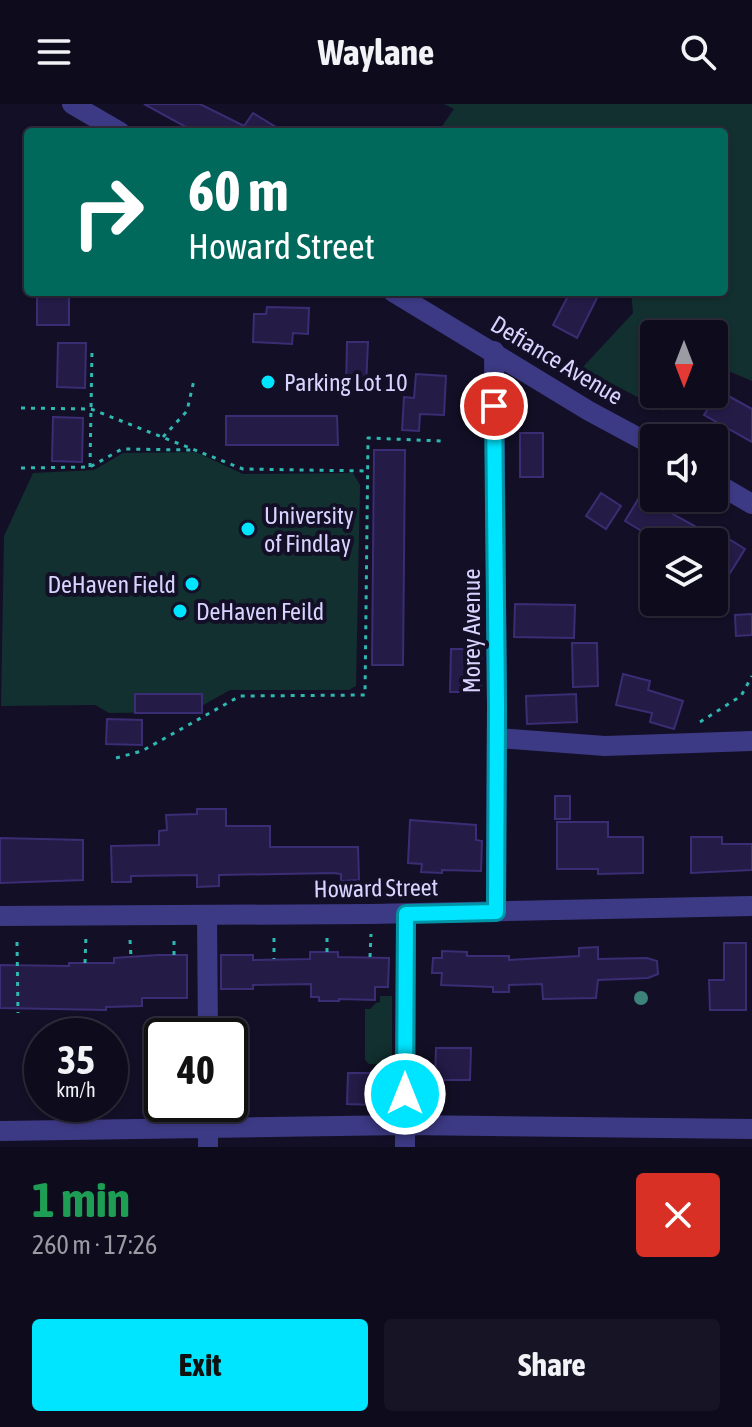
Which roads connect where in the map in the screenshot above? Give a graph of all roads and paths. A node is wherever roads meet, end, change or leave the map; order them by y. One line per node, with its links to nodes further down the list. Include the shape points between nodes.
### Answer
1 (72, 104): 2 (street)
2 (113, 128)
3 (400, 296): 5 (street, Defiance Avenue)
4 (92, 350): 8 (path)
5 (494, 351): 10 (street, Defiance Avenue); 20 (street, Morey Avenue)
6 (194, 380): 9 (path, via 187,411)
7 (21, 408): 8 (path)
8 (91, 409): 9 (path); 13 (path)
9 (163, 437): 12 (path)
10 (640, 438)
11 (442, 441): 15 (path, via 368,438)
12 (195, 450): 13 (path, via 122,449); 15 (path, via 243,469)
13 (90, 467): 14 (path)
14 (21, 468)
15 (368, 471): 22 (path, via 365,695 240,696 142,751)
16 (728, 490): 17 (street)
17 (752, 504)
18 (752, 676): 19 (path, via 741,696)
19 (700, 722)
20 (497, 738): 21 (street, via 605,746); 24 (street, Morey Avenue)
21 (752, 741)
22 (116, 758)
23 (752, 906): 24 (street, Howard Street)
24 (496, 912): 25 (street, Howard Street)
25 (406, 914): 27 (street, Howard Street); 41 (street)
26 (86, 915): 27 (street, Howard Street); 28 (street, Howard Street); 38 (path)
27 (207, 915): 40 (street)
28 (0, 916)
29 (327, 937): 34 (path)
30 (274, 938): 37 (path)
31 (130, 940): 36 (path)
32 (174, 940): 35 (path)
33 (17, 942): 39 (path)
34 (327, 952)
35 (174, 955)
36 (131, 957)
37 (274, 959)
38 (85, 963)
39 (18, 1013)
40 (208, 1018)
41 (405, 1125): 42 (street); 44 (street); 45 (street)
42 (752, 1129)
43 (6, 1136): 44 (street)
44 (208, 1137)
45 (405, 1147)

